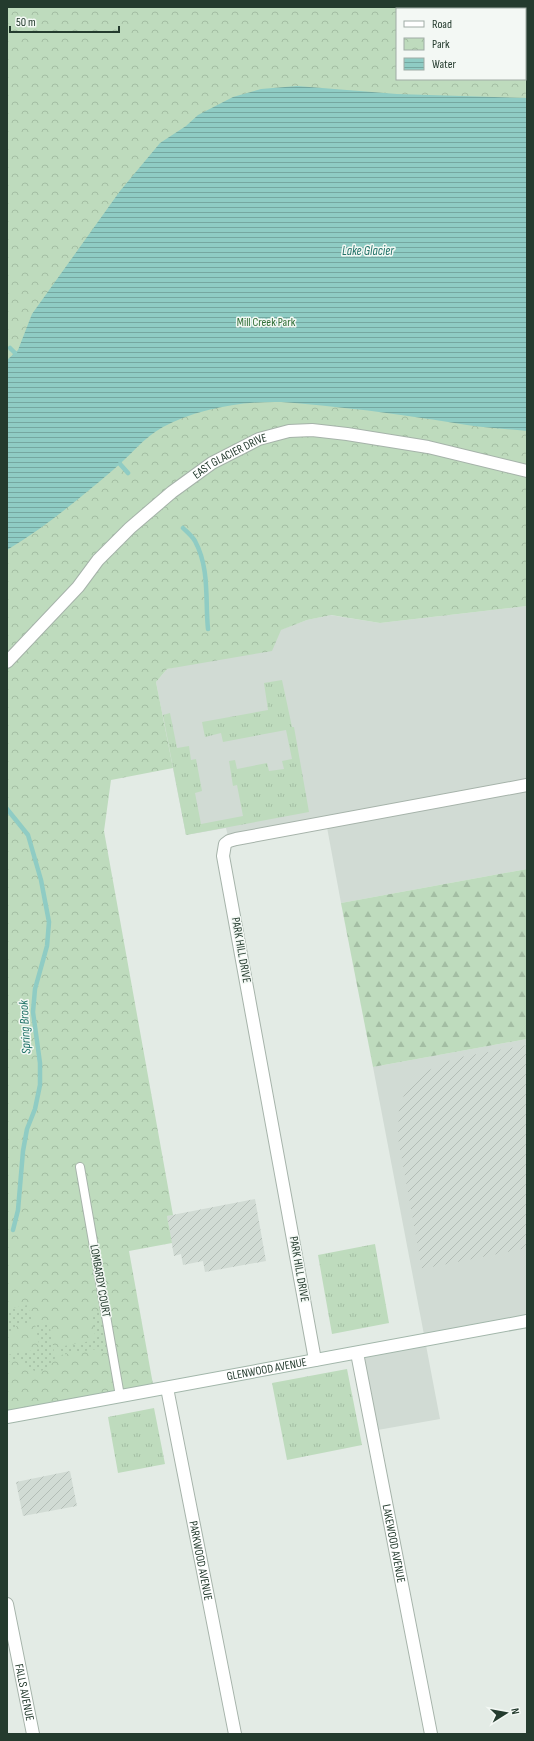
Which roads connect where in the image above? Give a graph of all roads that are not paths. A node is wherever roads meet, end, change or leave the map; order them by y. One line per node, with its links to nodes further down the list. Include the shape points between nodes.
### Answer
1 (527, 471): 2 (street, EAST GLACIER DRIVE, via 428,447 347,434 312,430 289,431 259,439 212,463 172,492 130,528)
2 (7, 662)
3 (527, 785): 7 (street, PARK HILL DRIVE, via 236,839 225,844 223,856)
4 (80, 1167): 9 (lane, LOMBARDY COURT)
5 (527, 1321): 6 (street, GLENWOOD AVENUE)
6 (357, 1353): 7 (street, GLENWOOD AVENUE); 14 (street, LAKEWOOD AVENUE)
7 (315, 1360): 8 (street, GLENWOOD AVENUE)
8 (167, 1388): 9 (street, GLENWOOD AVENUE); 13 (street, PARKWOOD AVENUE)
9 (120, 1396): 10 (street, GLENWOOD AVENUE)
10 (7, 1417)
11 (7, 1604): 12 (street, FALLS AVENUE)
12 (33, 1734)
13 (235, 1734)
14 (431, 1734)

